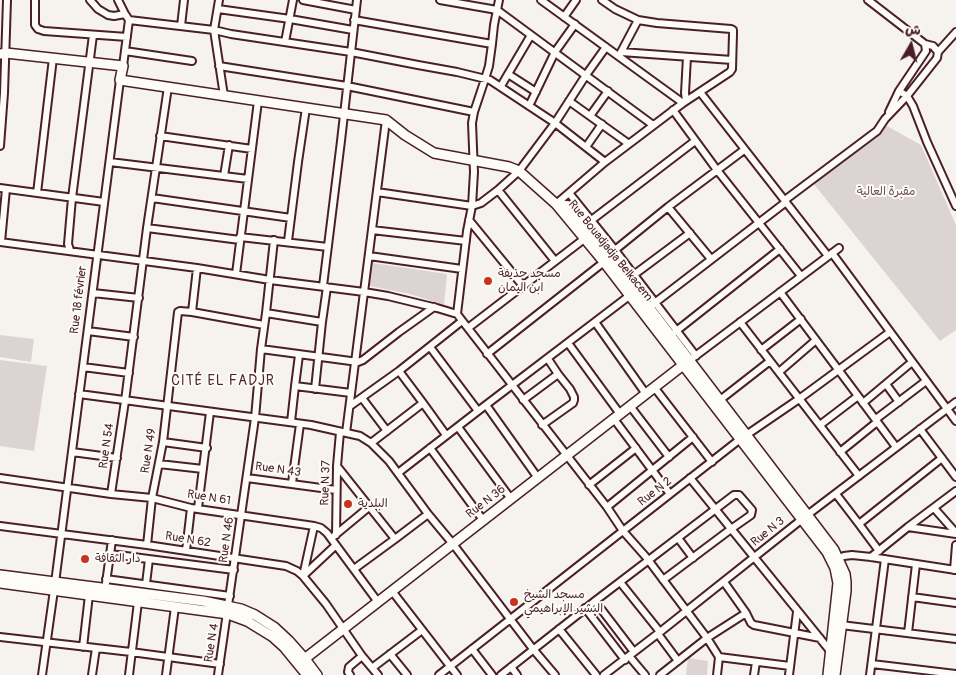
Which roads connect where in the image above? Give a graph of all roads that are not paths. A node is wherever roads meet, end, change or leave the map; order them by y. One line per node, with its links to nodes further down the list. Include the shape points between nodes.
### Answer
1 (7, 0): 42 (street)
2 (35, 0): 31 (street, via 34,22 38,28)
3 (90, 0): 20 (street, via 108,15)
4 (128, 0): 16 (street)
5 (184, 0): 27 (street)
6 (219, 0): 17 (street)
7 (293, 0): 22 (street)
8 (303, 0): 18 (street)
9 (357, 0): 18 (street)
10 (440, 0): 19 (street)
11 (499, 0): 19 (street)
12 (541, 0): 21 (street)
13 (576, 0): 21 (street)
14 (602, 0): 25 (street)
15 (868, 0): 36 (street)
16 (119, 3): 20 (street)
17 (218, 8): 22 (street); 28 (street)
18 (356, 10): 24 (street)
19 (497, 10): 32 (street); 35 (street)
20 (125, 14): 23 (street)
21 (564, 16): 26 (street)
22 (290, 19): 29 (street); 34 (street)
23 (129, 20): 27 (street); 33 (street, Rue 18 février)
24 (354, 20): 29 (street); 35 (street)
25 (638, 20): 43 (street); 46 (street, via 731,29)
26 (575, 24): 37 (street); 40 (street)
27 (180, 26): 28 (street)
28 (214, 30): 34 (street); 50 (street)
29 (353, 30): 39 (street)
30 (956, 32): 41 (street)
31 (93, 35): 33 (street); 48 (street)
32 (531, 35): 40 (street); 51 (street)
33 (127, 36): 38 (street, Rue 18 février)
34 (285, 42): 39 (street)
35 (492, 44): 53 (street)
36 (925, 44): 41 (street); 59 (street, via 926,51)
37 (606, 47): 43 (street); 52 (street)
38 (124, 51): 47 (street); 49 (street, Rue 18 février)
39 (352, 52): 53 (street); 55 (street)
40 (555, 52): 52 (street); 60 (street)
41 (938, 52): 64 (street, via 937,58)
42 (3, 54): 45 (street); 62 (street)
43 (620, 54): 44 (street); 67 (street)
44 (687, 57): 46 (street); 67 (street)
45 (53, 58): 48 (street); 99 (street)
46 (732, 60): 61 (street, via 730,72)
47 (192, 61)
48 (90, 62): 49 (street); 100 (street)
49 (122, 66): 54 (street, Rue 18 février)
50 (219, 66): 55 (street); 63 (street)
51 (508, 74): 56 (street); 60 (street)
52 (586, 75): 58 (street); 66 (street)
53 (486, 79): 56 (street); 71 (street)
54 (120, 80): 57 (street); 88 (street, Rue 18 février)
55 (347, 86): 71 (street); 72 (street)
56 (501, 86): 68 (street)
57 (168, 87): 63 (street); 79 (street, Rue N 54)
58 (608, 91): 73 (street); 78 (street)
59 (900, 91): 64 (street); 74 (street)
60 (536, 92): 68 (street)
61 (700, 92): 67 (street); 86 (street)
62 (2, 93): 82 (street)
63 (224, 96): 65 (street)
64 (906, 96): 74 (street); 106 (street)
65 (258, 101): 69 (street); 85 (street)
66 (569, 101): 73 (street); 76 (street)
67 (685, 102): 70 (street)
68 (529, 106): 76 (street)
69 (306, 108): 72 (street); 109 (street)
70 (673, 110): 78 (street); 80 (street)
71 (474, 112): 87 (street)
72 (344, 114): 75 (street); 122 (street)
73 (590, 116): 77 (street)
74 (885, 119): 102 (street, via 876,131)
75 (386, 120): 87 (street, via 434,153); 97 (street, Rue N 37)
76 (555, 123): 84 (street); 92 (street)
77 (602, 124): 81 (street); 84 (street)
78 (653, 125): 81 (street)
79 (160, 136): 83 (street); 90 (street, Rue N 54)
80 (695, 141): 91 (street); 112 (street)
81 (629, 144): 89 (street)
82 (0, 146)
83 (228, 146): 85 (street); 93 (street)
84 (586, 147): 89 (street)
85 (252, 149): 94 (street)
86 (744, 150): 91 (street); 102 (street)
87 (474, 161): 92 (street); 105 (street)
88 (110, 162): 90 (street); 103 (street, Rue 18 février)
89 (605, 162): 98 (street)
90 (156, 167): 93 (street); 101 (street, Rue N 54)
91 (717, 170): 107 (street); 111 (street)
92 (519, 171): 96 (street); 104 (street, Rue Bouadjadja Belkacem)
93 (224, 176): 94 (street)
94 (248, 179): 108 (street)
95 (3, 188): 99 (street); 121 (street)
96 (498, 190): 105 (street); 132 (street)
97 (377, 192): 105 (street); 114 (street, Rue N 37)
98 (569, 193): 104 (street); 112 (street)
99 (37, 194): 100 (street)
100 (72, 198): 103 (street); 125 (street)
101 (152, 198): 108 (street); 113 (street, Rue N 54)
102 (786, 201): 111 (street); 127 (street)
103 (104, 202): 126 (street, Rue 18 février)
104 (556, 204): 112 (street, Rue Bouadjadja Belkacem)
105 (472, 206): 110 (street)
106 (956, 206)
107 (668, 207): 115 (street); 129 (street)
108 (244, 211): 109 (street); 117 (street)
109 (291, 218): 120 (street)
110 (469, 220): 119 (street); 140 (street)
111 (759, 223): 124 (street); 130 (street)
112 (585, 225): 116 (street, Rue Bouadjadja Belkacem); 129 (street)
113 (148, 228): 117 (street); 131 (street, Rue N 54)
114 (372, 230): 119 (street); 128 (street, Rue N 37)
115 (690, 233): 130 (street); 137 (street)
116 (588, 236): 129 (street, Rue Bouadjadja Belkacem); 132 (street)
117 (240, 238): 118 (street); 135 (street)
118 (274, 240): 120 (street); 138 (street, Rue N 46)
119 (466, 240): 134 (street)
120 (288, 241): 122 (street)
121 (1, 242): 125 (street)
122 (328, 247): 139 (street)
123 (839, 248): 127 (street)
124 (780, 249): 136 (street); 160 (street)
125 (70, 250): 126 (street)
126 (98, 254): 131 (street); 143 (street, Rue 18 février)
127 (830, 254): 136 (street); 159 (street)
128 (369, 256): 134 (street); 141 (street, Rue N 37)
129 (609, 256): 137 (street, Rue Bouadjadja Belkacem); 144 (street, Rue Bouadjadja Belkacem); 167 (street)
130 (711, 259): 146 (street)
131 (144, 261): 133 (street); 145 (street, Rue N 54)
132 (555, 261): 140 (street)
133 (197, 268): 135 (street); 148 (street)
134 (462, 269): 150 (street)
135 (236, 274): 138 (street)
136 (801, 276): 142 (street)
137 (630, 277): 144 (street, Rue Bouadjadja Belkacem); 146 (street)
138 (270, 280): 139 (street); 149 (street, Rue N 46)
139 (325, 286): 141 (street); 153 (street)
140 (523, 286): 157 (street)
141 (364, 292): 147 (street); 173 (street, Rue N 37)
142 (780, 292): 151 (street); 155 (street)
143 (93, 293): 145 (street); 158 (street, Rue 18 février)
144 (633, 293): 146 (street, Rue Bouadjadja Belkacem); 154 (street); 171 (street, Rue Bouadjadja Belkacem)
145 (139, 298): 161 (street, Rue N 54)
146 (652, 305): 160 (street, Rue Bouadjadja Belkacem)
147 (434, 307): 150 (street); 173 (street, via 363,360)
148 (192, 312): 156 (street); 203 (street, Rue N 49, via 180,311 177,314)
149 (266, 313): 153 (street); 156 (street, Rue N 46)
150 (456, 314): 152 (street)
151 (801, 319): 162 (street); 166 (street)
152 (462, 321): 157 (street); 164 (street)
153 (322, 322): 169 (street)
154 (595, 322): 163 (street); 189 (street)
155 (740, 322): 166 (street); 171 (street)
156 (264, 325): 165 (street, Rue N 46)
157 (468, 328): 167 (street)
158 (88, 331): 161 (street); 175 (street, Rue 18 février)
159 (890, 332): 174 (street); 176 (street, Rue N 2)
160 (673, 333): 171 (street, Rue Bouadjadja Belkacem)
161 (134, 337): 179 (street, Rue N 54)
162 (816, 340): 176 (street); 178 (street)
163 (568, 343): 170 (street); 207 (street)
164 (430, 347): 177 (street); 205 (street)
165 (261, 349): 168 (street); 208 (street, Rue N 46)
166 (762, 350): 172 (street)
167 (488, 354): 183 (street)
168 (299, 355): 169 (street); 184 (street)
169 (318, 358): 173 (street); 186 (street)
170 (548, 359): 180 (street); 183 (street)
171 (689, 361): 185 (street, Rue N 36); 195 (street, Rue Bouadjadja Belkacem); 221 (street, Rue Bouadjadja Belkacem)
172 (770, 361): 178 (street); 195 (street)
173 (354, 362): 187 (street, Rue N 37)
174 (912, 362): 181 (street); 182 (street)
175 (83, 367): 179 (street); 188 (street, Rue 18 février)
176 (838, 369): 190 (street); 192 (street, Rue N 2)
177 (399, 371): 191 (street); 198 (street)
178 (779, 372): 192 (street)
179 (129, 373): 193 (street, Rue N 54)
180 (558, 374): 194 (street); 213 (street, via 574,400)
181 (926, 381): 196 (street); 204 (street)
182 (886, 384): 196 (street); 199 (street)
183 (512, 385): 194 (street); 200 (street)
184 (295, 386): 186 (street); 211 (street)
185 (654, 387): 189 (street, Rue N 36); 220 (street)
186 (315, 389): 187 (street)
187 (351, 393): 201 (street, Rue N 37)
188 (79, 394): 193 (street); 228 (street, Rue 18 février)
189 (646, 394): 202 (street, Rue N 36)
190 (858, 396): 199 (street); 214 (street)
191 (362, 398): 201 (street); 217 (street)
192 (799, 399): 214 (street); 221 (street, Rue N 2)
193 (125, 400): 203 (street); 232 (street, Rue N 54)
194 (522, 400): 213 (street)
195 (720, 400): 221 (street, Rue Bouadjadja Belkacem)
196 (899, 402): 209 (street)
197 (956, 402): 204 (street, Rue N 3)
198 (423, 403): 217 (street); 219 (street)
199 (864, 403): 209 (street)
200 (486, 405): 205 (street); 244 (street)
201 (350, 406): 218 (street, Rue N 37)
202 (630, 406): 207 (street, Rue N 36); 231 (street)
203 (166, 407): 206 (street); 222 (street, Rue N 49)
204 (947, 409): 210 (street); 216 (street, Rue N 3)
205 (478, 411): 215 (street)
206 (210, 412): 208 (street); 224 (street)
207 (617, 416): 226 (street); 230 (street, Rue N 36)
208 (255, 418): 211 (street); 243 (street, Rue N 46)
209 (876, 421): 227 (street); 229 (street)
210 (956, 421)
211 (291, 422): 212 (street)
212 (300, 424): 218 (street); 246 (street)
213 (542, 425): 230 (street)
214 (820, 425): 229 (street)
215 (458, 427): 219 (street); 255 (street)
216 (920, 429): 227 (street, Rue N 3); 233 (street)
217 (387, 431): 223 (street)
218 (343, 432): 223 (street); 236 (street, Rue N 37)
219 (446, 436): 225 (street)
220 (693, 437): 231 (street); 234 (street)
221 (743, 437): 234 (street, Rue N 2); 263 (street, Rue Bouadjadja Belkacem)
222 (163, 442): 224 (street); 235 (street, Rue N 49)
223 (371, 443): 239 (street)
224 (207, 448): 237 (street)
225 (430, 448): 239 (street); 264 (street)
226 (636, 448): 238 (street); 247 (street)
227 (896, 448): 240 (street, Rue N 3)
228 (72, 452): 232 (street); 248 (street, Rue 18 février)
229 (840, 452): 240 (street)
230 (566, 456): 244 (street, Rue N 36); 247 (street)
231 (668, 457): 238 (street)
232 (117, 458): 251 (street, Rue N 54)
233 (942, 458): 241 (street); 265 (street)
234 (712, 462): 245 (street, Rue N 2)
235 (159, 464): 237 (street); 254 (street, Rue N 49)
236 (337, 466): 249 (street, Rue N 37); 256 (street)
237 (203, 469): 258 (street)
238 (652, 470): 252 (street); 257 (street)
239 (398, 474): 262 (street)
240 (859, 476): 253 (street, Rue N 3)
241 (956, 476)
242 (0, 478): 248 (street, Rue N 61)
243 (247, 478): 246 (street, Rue N 43); 261 (street, Rue N 46)
244 (538, 478): 255 (street, Rue N 36)
245 (690, 478): 252 (street, Rue N 2); 260 (street)
246 (292, 483): 249 (street, Rue N 43)
247 (589, 485): 257 (street)
248 (67, 488): 251 (street, Rue N 61); 271 (street, Rue 18 février)
249 (336, 490): 273 (street, Rue N 37)
250 (956, 491): 259 (street)
251 (111, 494): 254 (street, Rue N 61)
252 (670, 494): 270 (street, Rue N 2)
253 (836, 494): 263 (street, Rue N 3); 265 (street)
254 (152, 498): 258 (street, Rue N 61); 278 (street, Rue N 49)
255 (511, 499): 264 (street, Rue N 36)
256 (369, 507): 273 (street); 275 (street)
257 (607, 507): 270 (street)
258 (194, 508): 261 (street, Rue N 61); 281 (street)
259 (934, 508): 268 (street); 272 (street)
260 (715, 509): 269 (street); 269 (street, via 736,494 752,510 751,515); 274 (street)
261 (242, 514): 267 (street, Rue N 61); 285 (street, Rue N 46)
262 (428, 514): 275 (street); 277 (street)
263 (805, 517): 287 (street, Rue N 3); 289 (street, Rue Bouadjadja Belkacem, via 821,544)
264 (483, 520): 277 (street, Rue N 36)
265 (859, 524): 282 (street)
266 (0, 526): 271 (street, Rue N 62)
267 (314, 526): 273 (street, Rue N 61); 297 (street)
268 (908, 527): 272 (street); 282 (street)
269 (731, 529): 286 (street); 287 (street)
270 (623, 531): 291 (street); 319 (street, Rue N 2)
271 (61, 533): 276 (street, Rue N 62); 304 (street, Rue 18 février)
272 (956, 533)
273 (333, 537): 279 (street, Rue N 61)
274 (678, 538): 286 (street); 291 (street)
275 (395, 539): 293 (street)
276 (112, 540): 278 (street, Rue N 62); 283 (street)
277 (452, 544): 306 (street, Rue N 36); 319 (street)
278 (147, 545): 281 (street, Rue N 62)
279 (336, 545): 293 (street, Rue N 61); 297 (street)
280 (956, 545): 295 (street)
281 (186, 551): 285 (street, Rue N 62)
282 (879, 551): 284 (street)
283 (110, 554): 288 (street); 298 (street)
284 (871, 556): 289 (street, via 852,555); 290 (street)
285 (235, 558): 294 (street, Rue N 46); 297 (street, Rue N 62, via 286,566)
286 (693, 558): 299 (street)
287 (754, 558): 301 (street, Rue N 3); 317 (street)
288 (149, 559): 294 (street); 303 (street)
289 (835, 559): 320 (street, Rue Bouadjadja Belkacem, via 845,574 846,582); 338 (street, Rue Bouadjadja Belkacem, via 838,591)
290 (885, 559): 292 (street); 324 (street)
291 (648, 561): 299 (street); 300 (street)
292 (916, 564): 295 (street); 308 (street)
293 (354, 569): 311 (street, Rue N 61)
294 (234, 570): 313 (street, Rue N 46)
295 (955, 570)
296 (0, 575): 304 (street)
297 (303, 576): 321 (street, Rue N 62)
298 (106, 579): 303 (street); 305 (street)
299 (663, 580): 316 (street)
300 (620, 582): 309 (street); 325 (street)
301 (724, 582): 316 (street, Rue N 3); 318 (street)
302 (0, 583): 304 (street)
303 (146, 584): 313 (street)
304 (54, 587): 305 (street); 307 (street); 332 (street, Rue 18 février)
305 (105, 589): 313 (street)
306 (392, 591): 311 (street, Rue N 36); 323 (street)
307 (89, 595): 310 (street); 333 (street)
308 (912, 597): 312 (street); 327 (street)
309 (595, 601): 315 (street); 342 (street)
310 (138, 602): 314 (street); 337 (street)
311 (378, 602): 321 (street, Rue N 36)
312 (956, 603)
313 (229, 605): 314 (street); 344 (street); 347 (street, Rue N 4)
314 (175, 606): 340 (street)
315 (585, 608): 322 (street); 342 (street)
316 (687, 610): 325 (street, Rue N 3); 329 (street)
317 (798, 612): 326 (street); 330 (street)
318 (746, 613): 326 (street, via 754,625); 329 (street)
319 (510, 619): 335 (street, Rue N 2); 336 (street)
320 (841, 625): 324 (street); 379 (street, Rue Bouadjadja Belkacem)
321 (344, 629): 341 (street, Rue N 62); 344 (street, Rue N 36)
322 (559, 629): 336 (street); 371 (street)
323 (422, 630): 339 (street); 349 (street)
324 (876, 630): 327 (street); 348 (street)
325 (659, 633): 342 (street, Rue N 3); 345 (street)
326 (794, 633): 330 (street); 350 (street)
327 (908, 633): 331 (street)
328 (0, 637): 332 (street)
329 (708, 638): 343 (street); 345 (street)
330 (820, 638): 338 (street)
331 (956, 639)
332 (46, 643): 333 (street); 355 (street, Rue 18 février)
333 (83, 647): 334 (street)
334 (96, 648): 337 (street); 356 (street)
335 (472, 649): 349 (street, Rue N 2); 367 (street)
336 (533, 649): 351 (street); 370 (street)
337 (132, 652): 340 (street); 357 (street)
338 (830, 652): 378 (street, Rue Bouadjadja Belkacem)
339 (390, 654): 352 (street); 364 (street)
340 (169, 656): 347 (street); 358 (street)
341 (362, 656): 352 (street, Rue N 62); 362 (street, via 349,667)
342 (629, 656): 372 (street, Rue N 3); 373 (street)
343 (719, 657): 346 (street); 375 (street)
344 (302, 661): 360 (street); 361 (street)
345 (678, 661): 374 (street)
346 (756, 662): 350 (street); 376 (street)
347 (220, 664): 359 (street, Rue N 4)
348 (872, 664): 353 (street); 380 (street)
349 (450, 666): 365 (street, Rue N 2); 366 (street)
350 (790, 666): 377 (street)
351 (511, 667): 368 (street); 369 (street)
352 (372, 668): 363 (street, Rue N 62)
353 (918, 672): 354 (street)
354 (956, 674)
355 (42, 675)
356 (92, 675)
357 (129, 675)
358 (166, 675)
359 (218, 675)
360 (307, 675)
361 (317, 675)
362 (350, 675)
363 (378, 675)
364 (407, 675)
365 (438, 675)
366 (457, 675)
367 (492, 675)
368 (501, 675)
369 (517, 675)
370 (554, 675)
371 (596, 675)
372 (604, 675)
373 (645, 675)
374 (660, 675)
375 (717, 675)
376 (754, 675)
377 (789, 675)
378 (828, 675)
379 (835, 675)
380 (870, 675)

